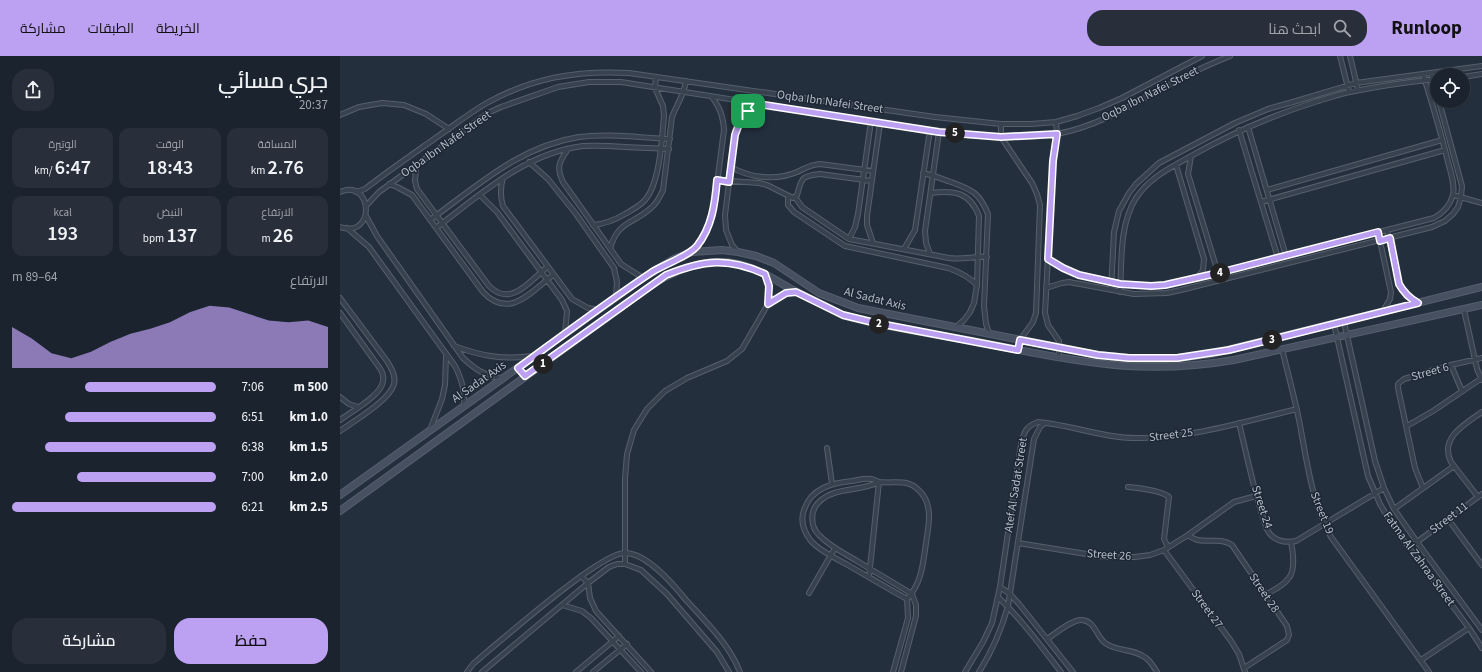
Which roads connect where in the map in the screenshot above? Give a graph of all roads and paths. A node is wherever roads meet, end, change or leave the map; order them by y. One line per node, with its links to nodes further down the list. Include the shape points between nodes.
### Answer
1 (1202, 56): 26 (street, Oqba Ibn Nafei Street, via 1122,98)
2 (1230, 56): 34 (street, Oqba Ibn Nafei Street, via 1197,70 1114,114)
3 (1340, 56): 16 (street)
4 (1350, 56): 15 (street)
5 (1482, 66): 6 (street)
6 (1467, 68)
7 (1430, 73): 8 (street)
8 (1423, 74): 13 (street); 15 (street)
9 (1482, 74): 10 (street)
10 (1470, 75)
11 (656, 77): 14 (street, Oqba Ibn Nafei Street); 17 (street); 30 (street, Oqba Ibn Nafei Street, via 604,72 553,77 506,93)
12 (1430, 80): 13 (street)
13 (1425, 81): 18 (street); 38 (street)
14 (686, 82): 19 (street); 28 (street, Oqba Ibn Nafei Street)
15 (1356, 83): 16 (street); 18 (street)
16 (1347, 85): 20 (street); 107 (street, via 1268,109 1235,123 1159,163 1143,176 1128,193 1116,221)
17 (655, 88): 19 (street, Oqba Ibn Nafei Street); 36 (street, via 663,106); 45 (street, Oqba Ibn Nafei Street, via 621,82 589,82 558,87 488,113)
18 (1358, 90): 20 (street)
19 (684, 92): 21 (street, Oqba Ibn Nafei Street); 37 (street, via 672,117)
20 (1349, 92): 29 (street, via 1296,108)
21 (711, 96): 22 (street, Oqba Ibn Nafei Street); 54 (street, via 719,106 724,130)
22 (758, 104): 25 (street, Oqba Ibn Nafei Street); 47 (street, via 748,111 737,128)
23 (1441, 108): 68 (street, via 1461,180)
24 (340, 115): 30 (street, via 359,107 382,103 404,105 426,114)
25 (871, 121): 27 (street, Oqba Ibn Nafei Street); 48 (street)
26 (1056, 122): 28 (street, Oqba Ibn Nafei Street); 34 (street)
27 (880, 123): 31 (street, Oqba Ibn Nafei Street); 49 (street)
28 (1001, 124): 35 (street)
29 (1248, 127): 32 (street); 61 (street)
30 (449, 129): 62 (street, Oqba Ibn Nafei Street)
31 (930, 130): 33 (street, Oqba Ibn Nafei Street); 51 (street)
32 (1239, 130): 43 (street); 70 (street)
33 (939, 132): 35 (street, Oqba Ibn Nafei Street); 52 (street)
34 (1057, 134): 35 (street, Oqba Ibn Nafei Street); 98 (street, via 1053,161)
35 (1001, 137): 131 (street, via 1032,183 1040,205 1036,313 1033,322)
36 (662, 138): 37 (street); 39 (street); 73 (street, via 599,136 562,140 512,161)
37 (670, 139): 41 (street)
38 (1442, 140): 42 (street); 61 (street)
39 (660, 148): 40 (street, via 598,145); 41 (street); 77 (street, via 656,180 645,200 618,218)
40 (568, 149): 44 (street); 77 (street, via 558,164 559,174)
41 (669, 149): 89 (street, via 663,190 658,200 651,209 622,227)
42 (1445, 150): 65 (street, via 1453,182); 69 (street)
43 (1191, 156): 46 (street); 101 (street, via 1188,174)
44 (529, 162): 53 (street); 86 (street, via 548,179)
45 (416, 165): 59 (street, Oqba Ibn Nafei Street); 73 (street, via 417,189)
46 (1176, 165): 105 (street, via 1204,259 1203,270); 108 (street, via 1164,171 1142,189 1132,206 1124,234)
47 (731, 167): 50 (street, via 751,175 768,177); 58 (street)
48 (864, 169): 49 (street); 50 (street, via 820,164 806,166); 56 (street)
49 (873, 171): 57 (street)
50 (797, 172): 55 (street)
51 (924, 173): 52 (street); 90 (street, via 915,230)
52 (933, 175): 63 (street); 96 (street, via 973,191 983,201 988,214)
53 (503, 178): 64 (street); 99 (street, via 500,192 503,206)
54 (717, 180): 58 (street); 91 (street, via 713,214 707,230)
55 (802, 180): 56 (street, via 820,174); 67 (street)
56 (863, 180): 57 (street); 85 (street, via 855,227)
57 (872, 181): 88 (street, via 867,225)
58 (729, 182): 66 (street, via 759,183); 92 (street, via 726,230)
59 (389, 184): 72 (street, Oqba Ibn Nafei Street); 75 (street, via 412,195)
60 (341, 190): 62 (street)
61 (1267, 190): 69 (street)
62 (356, 192): 72 (street, via 365,200)
63 (931, 193): 93 (street, via 925,231); 95 (street, via 940,191 960,194 969,199 975,207 979,216)
64 (480, 195): 76 (street); 100 (street, via 497,212)
65 (1453, 195): 68 (street); 81 (street, via 1448,207 1439,216)
66 (788, 197): 67 (street); 109 (street, via 788,205 794,212 845,246 959,271)
67 (795, 197): 85 (street, via 802,207)
68 (1461, 197): 71 (street); 84 (street, via 1456,210 1445,221)
69 (1269, 199): 70 (street); 94 (street)
70 (1261, 202): 97 (street)
71 (1482, 203)
72 (366, 206): 74 (street)
73 (436, 215): 75 (street); 76 (street)
74 (366, 216): 79 (street, via 358,225); 132 (street)
75 (430, 220): 80 (street)
76 (443, 223): 80 (street); 100 (street, via 495,292 511,295)
77 (594, 225): 83 (street)
78 (340, 226): 79 (street)
79 (347, 228): 136 (street, via 369,247)
80 (436, 228): 106 (street, via 483,292 496,303 513,304)
81 (1388, 230): 82 (street); 84 (street)
82 (1378, 232): 87 (street); 94 (street)
83 (601, 236): 86 (street); 89 (street)
84 (1390, 238): 87 (street); 117 (street, via 1399,284 1406,296)
85 (849, 239): 88 (street)
86 (595, 240): 115 (street, via 614,268 617,282)
87 (1380, 241): 114 (street, via 1181,290 1151,294); 122 (street, via 1391,292)
88 (873, 244): 90 (street)
89 (610, 248): 104 (street, via 621,264)
90 (904, 249): 93 (street)
91 (692, 252): 92 (street, Al Sadat Axis); 104 (street, Al Sadat Axis, via 668,262)
92 (738, 252): 126 (street, Al Sadat Axis, via 774,263 819,293 838,302 878,313)
93 (930, 254): 95 (street, via 958,259)
94 (1286, 256): 97 (street)
95 (978, 257): 96 (street); 109 (street)
96 (986, 257): 127 (street, via 984,315)
97 (1278, 258): 101 (street)
98 (1048, 259): 107 (street, via 1071,272); 111 (street)
99 (547, 267): 100 (street); 103 (street)
100 (541, 272): 106 (street)
101 (1218, 273): 105 (street)
102 (765, 274): 113 (street, Al Sadat Axis); 118 (street, via 769,286); 143 (street, Al Sadat Axis, via 746,266 726,262 685,267 666,275)
103 (553, 275): 106 (street); 120 (street, via 572,299 588,308)
104 (643, 278): 115 (street, Al Sadat Axis)
105 (1196, 278): 108 (street, via 1165,285)
106 (547, 279): 128 (street, via 565,304)
107 (1112, 282): 108 (street); 112 (street)
108 (1120, 284): 114 (street)
109 (977, 285): 126 (street, via 970,312)
110 (1482, 287): 117 (street, Al Sadat Axis)
111 (1046, 288): 112 (street, via 1069,282); 133 (street, via 1045,317)
112 (1111, 290): 114 (street)
113 (796, 292): 118 (street, via 786,293); 135 (street, Al Sadat Axis, via 843,315)
114 (1120, 292)
115 (616, 297): 120 (street, Al Sadat Axis)
116 (340, 299): 157 (street, via 387,361 393,371 394,383 389,394)
117 (1418, 303): 122 (street, Al Sadat Axis)
118 (768, 304): 182 (street, via 742,349 727,360 665,391 647,409 634,430 626,460)
119 (1482, 305): 121 (street, Al Sadat Axis)
120 (598, 310): 128 (street, Al Sadat Axis)
121 (1464, 310): 129 (street, Al Sadat Axis); 140 (street)
122 (1383, 312): 124 (street, Al Sadat Axis)
123 (340, 313): 149 (street, via 383,374 384,382 381,389)
124 (1344, 322): 125 (street, Al Sadat Axis); 129 (street, Fatma Al Zahraa Street)
125 (1334, 324): 130 (street, Fatma Al Zahraa Street); 133 (street, Al Sadat Axis, via 1229,350 1177,358 1129,358)
126 (956, 327): 127 (street, Al Sadat Axis)
127 (989, 333): 131 (street, Al Sadat Axis)
128 (565, 334): 137 (street, Al Sadat Axis)
129 (1347, 335): 130 (street, Al Sadat Axis); 165 (street, Fatma Al Zahraa Street, via 1375,461)
130 (1336, 337): 134 (street, Al Sadat Axis); 167 (street, Fatma Al Zahraa Street, via 1368,476)
131 (1020, 340): 133 (street, Al Sadat Axis); 135 (street)
132 (453, 346): 137 (street, via 494,357 515,358); 144 (street, via 474,369)
133 (1060, 347): 138 (street)
134 (1282, 349): 138 (street, Al Sadat Axis, via 1211,364 1176,366 1127,366); 150 (street, Street 19)
135 (1018, 350): 138 (street, Al Sadat Axis)
136 (446, 355): 148 (street, via 461,379); 156 (street, via 445,385)
137 (535, 355): 142 (street, Al Sadat Axis)
138 (1058, 357)
139 (1482, 358): 140 (street, Street 6)
140 (1475, 360): 141 (street, Street 6); 145 (street)
141 (1452, 366): 146 (street); 155 (street, Street 6, via 1401,381 1398,388)
142 (518, 368): 143 (street); 144 (street, Al Sadat Axis)
143 (525, 376): 159 (street, Al Sadat Axis)
144 (502, 379): 148 (street, Al Sadat Axis)
145 (1482, 379): 146 (street)
146 (1462, 391): 155 (street)
147 (340, 397): 149 (street)
148 (464, 406): 156 (street, Al Sadat Axis)
149 (358, 407): 152 (street)
150 (1297, 409): 154 (street, Street 25); 175 (street, Street 19, via 1312,489)
151 (1482, 412): 161 (street, via 1451,437 1448,452)
152 (340, 420)
153 (1045, 423): 154 (street, Street 25, via 1105,435 1153,438); 177 (street, Atef Al Sadat Street, via 1034,439); 190 (street, Atef Al Sadat Street, via 1031,424 1024,434)
154 (1240, 423): 170 (street, Street 24)
155 (1407, 426): 166 (street, Street 6, via 1415,468)
156 (430, 430): 158 (street, Al Sadat Axis)
157 (340, 431)
158 (422, 436): 159 (street); 169 (street, Al Sadat Axis)
159 (430, 446): 173 (street, Al Sadat Axis)
160 (827, 448): 163 (street)
161 (1454, 466): 166 (street); 171 (street)
162 (879, 482): 163 (street, via 871,479); 180 (street, via 871,486 839,491 817,503 813,510 814,527 818,534); 186 (street); 192 (street, via 902,482 914,486 924,496 928,509 929,522 921,575)
163 (832, 484): 183 (street, via 812,496 802,514 806,534 812,542)
164 (1128, 487): 181 (street, via 1159,492 1169,497 1164,539)
165 (1384, 488): 167 (street); 172 (street, Fatma Al Zahraa Street)
166 (1423, 488): 172 (street)
167 (1375, 493): 175 (street); 203 (street, Fatma Al Zahraa Street, via 1393,526)
168 (1482, 494): 171 (street, Street 11)
169 (340, 495)
170 (1256, 496): 176 (street, Street 26, via 1234,502); 178 (street, Street 24, via 1268,532 1276,539)
171 (1478, 497): 174 (street, Street 11)
172 (1394, 509): 179 (street, Fatma Al Zahraa Street)
173 (340, 511)
174 (1448, 519): 179 (street, Street 11); 185 (street)
175 (1324, 523): 178 (street); 214 (street, Street 19, via 1331,537)
176 (1188, 535): 181 (street, Street 26); 194 (street, Street 28, via 1196,540 1221,540 1232,545)
177 (1018, 542): 181 (street, Street 26, via 1120,558 1150,555); 193 (street, Atef Al Sadat Street)
178 (1291, 542): 194 (street, via 1291,575 1288,580)
179 (1417, 542): 199 (street, Fatma Al Zahraa Street)
180 (835, 548): 183 (street); 186 (street)
181 (1166, 548): 215 (street, Street 27, via 1239,654)
182 (625, 553): 184 (street); 187 (street, via 606,559); 223 (street, via 645,560 674,586 727,647)
183 (831, 556): 188 (street); 191 (street)
184 (625, 564): 189 (street, via 609,567); 222 (street, via 641,570 667,594 717,652)
185 (1482, 565)
186 (870, 569): 188 (street); 192 (street)
187 (581, 576): 189 (street); 216 (street, via 488,651)
188 (869, 578): 196 (street)
189 (588, 583): 197 (street); 208 (street, via 590,598 596,611)
190 (1000, 587): 193 (street); 195 (street, Atef Al Sadat Street)
191 (809, 593)
192 (912, 594): 196 (street); 225 (street, via 916,616)
193 (1010, 594): 198 (street, Atef Al Sadat Street); 209 (street)
194 (1265, 596): 215 (street, Street 28, via 1287,626 1289,635)
195 (998, 597): 198 (street); 202 (street, Atef Al Sadat Street)
196 (907, 599): 224 (street, via 908,618)
197 (562, 605): 210 (street, via 582,611); 217 (street)
198 (1008, 606): 204 (street, Atef Al Sadat Street); 228 (street)
199 (1473, 618): 201 (street, Fatma Al Zahraa Street); 203 (street)
200 (1482, 618): 201 (street)
201 (1477, 622): 206 (street, Fatma Al Zahraa Street)
202 (992, 623): 204 (street); 226 (street, Atef Al Sadat Street)
203 (1466, 624): 205 (street, Fatma Al Zahraa Street)
204 (1002, 627): 227 (street, Atef Al Sadat Street, via 991,653)
205 (1469, 628): 207 (street, Fatma Al Zahraa Street); 214 (street)
206 (1481, 629): 207 (street)
207 (1472, 633): 212 (street, Fatma Al Zahraa Street)
208 (619, 636): 210 (street); 211 (street)
209 (1047, 639): 229 (street); 230 (street, via 1074,621 1086,621 1092,624 1106,644 1139,653)
210 (613, 642): 213 (street); 218 (street)
211 (626, 644): 213 (street); 221 (street)
212 (1482, 648)
213 (620, 650): 219 (street); 220 (street)
214 (1421, 660): 231 (street, Street 19)
215 (1245, 670)
216 (466, 672)
217 (482, 672)
218 (576, 672)
219 (593, 672)
220 (641, 672)
221 (650, 672)
222 (729, 672)
223 (740, 672)
224 (893, 672)
225 (901, 672)
226 (965, 672)
227 (979, 672)
228 (1061, 672)
229 (1073, 672)
230 (1158, 672)
231 (1429, 672)

